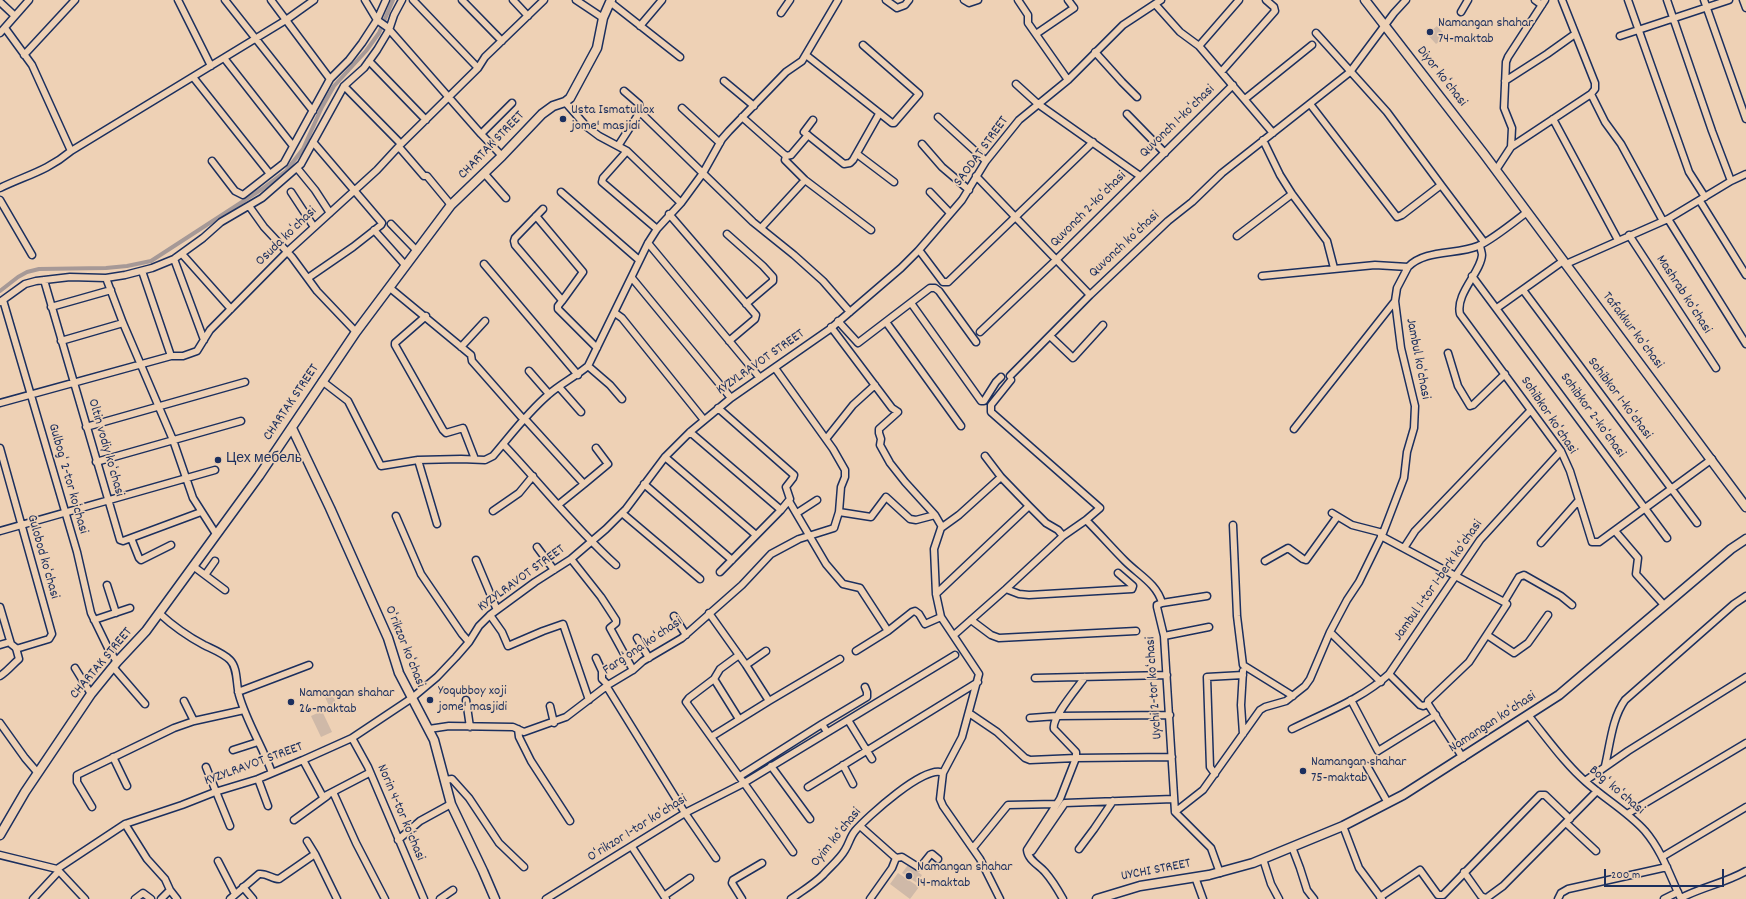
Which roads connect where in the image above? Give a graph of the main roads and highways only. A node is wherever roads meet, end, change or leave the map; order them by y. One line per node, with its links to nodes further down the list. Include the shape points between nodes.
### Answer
1 (1365, 0): 3 (main road, Diyor koʻchasi)
2 (610, 1): 4 (main road, CHARTAK STREET, via 602,18 597,48 573,93 565,102 553,106 542,114 452,205 356,332)
3 (1496, 170): 5 (main road, Tafakkur koʻchasi)
4 (292, 428): 7 (main road, CHARTAK STREET, via 159,613 91,694 37,772); 9 (main road, Oʻrikzor koʻchasi, via 388,638 399,673 429,729 439,755 451,804)
5 (1746, 507)
6 (1746, 539): 8 (main road, Namangan koʻchasi, via 1731,548 1565,691 1463,758 1388,803 1343,826 1263,859)
7 (0, 835)
8 (1220, 872): 10 (main road, UYCHI STREET, via 1140,886)
9 (495, 899)
10 (1097, 899)

